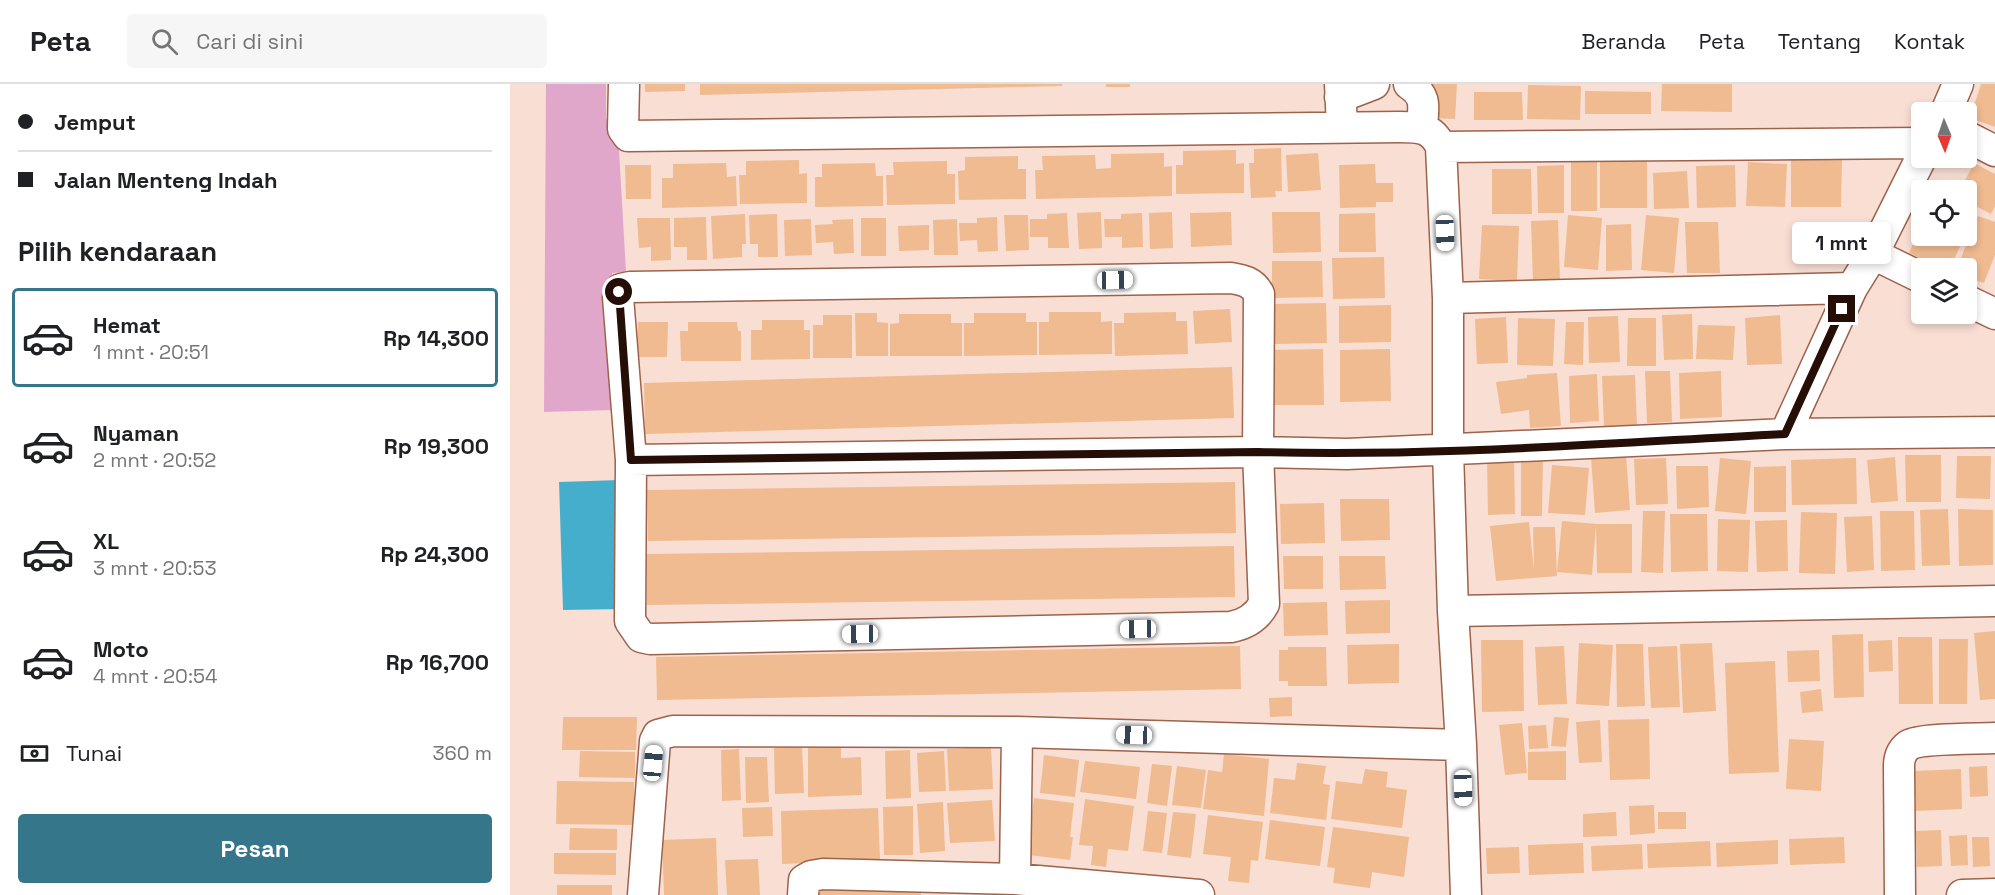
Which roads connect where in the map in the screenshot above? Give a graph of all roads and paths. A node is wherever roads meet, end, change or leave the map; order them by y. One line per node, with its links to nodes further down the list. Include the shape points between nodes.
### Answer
1 (624, 84): 7 (street, via 623,129 628,136)
2 (1374, 84): 5 (street)
3 (1409, 84): 8 (street, via 1424,101)
4 (1958, 84): 6 (street)
5 (1340, 91): 7 (street)
6 (1950, 102)
7 (1342, 127): 8 (street)
8 (1432, 137): 10 (street); 16 (street)
9 (1977, 142): 11 (street)
10 (1911, 143)
11 (1995, 151)
12 (1916, 168): 13 (street)
13 (1873, 254): 14 (street); 15 (street)
14 (1911, 273)
15 (1852, 288): 16 (street); 20 (street)
16 (1448, 298): 21 (street)
17 (1977, 305): 18 (street)
18 (1995, 314)
19 (1995, 432): 20 (street)
20 (1785, 434): 21 (street)
21 (1448, 451): 22 (street); 25 (street)
22 (1258, 452): 23 (street); 23 (street, via 1264,604 1241,625 650,639 641,638 630,621); 23 (street, via 1259,294 1242,279 1219,278 625,287 618,297)
23 (631, 460)
24 (1995, 601): 25 (street)
25 (1453, 610): 28 (street)
26 (1017, 732): 28 (street); 29 (street); 31 (street, via 673,731 658,735)
27 (1995, 738): 35 (street, via 1917,742 1904,750 1899,759)
28 (1461, 745): 34 (street)
29 (1015, 879): 32 (street, via 824,874 804,880); 33 (street)
30 (1995, 894): 36 (street)
31 (643, 895)
32 (803, 895)
33 (1199, 895)
34 (1466, 895)
35 (1900, 895)
36 (1962, 895)

